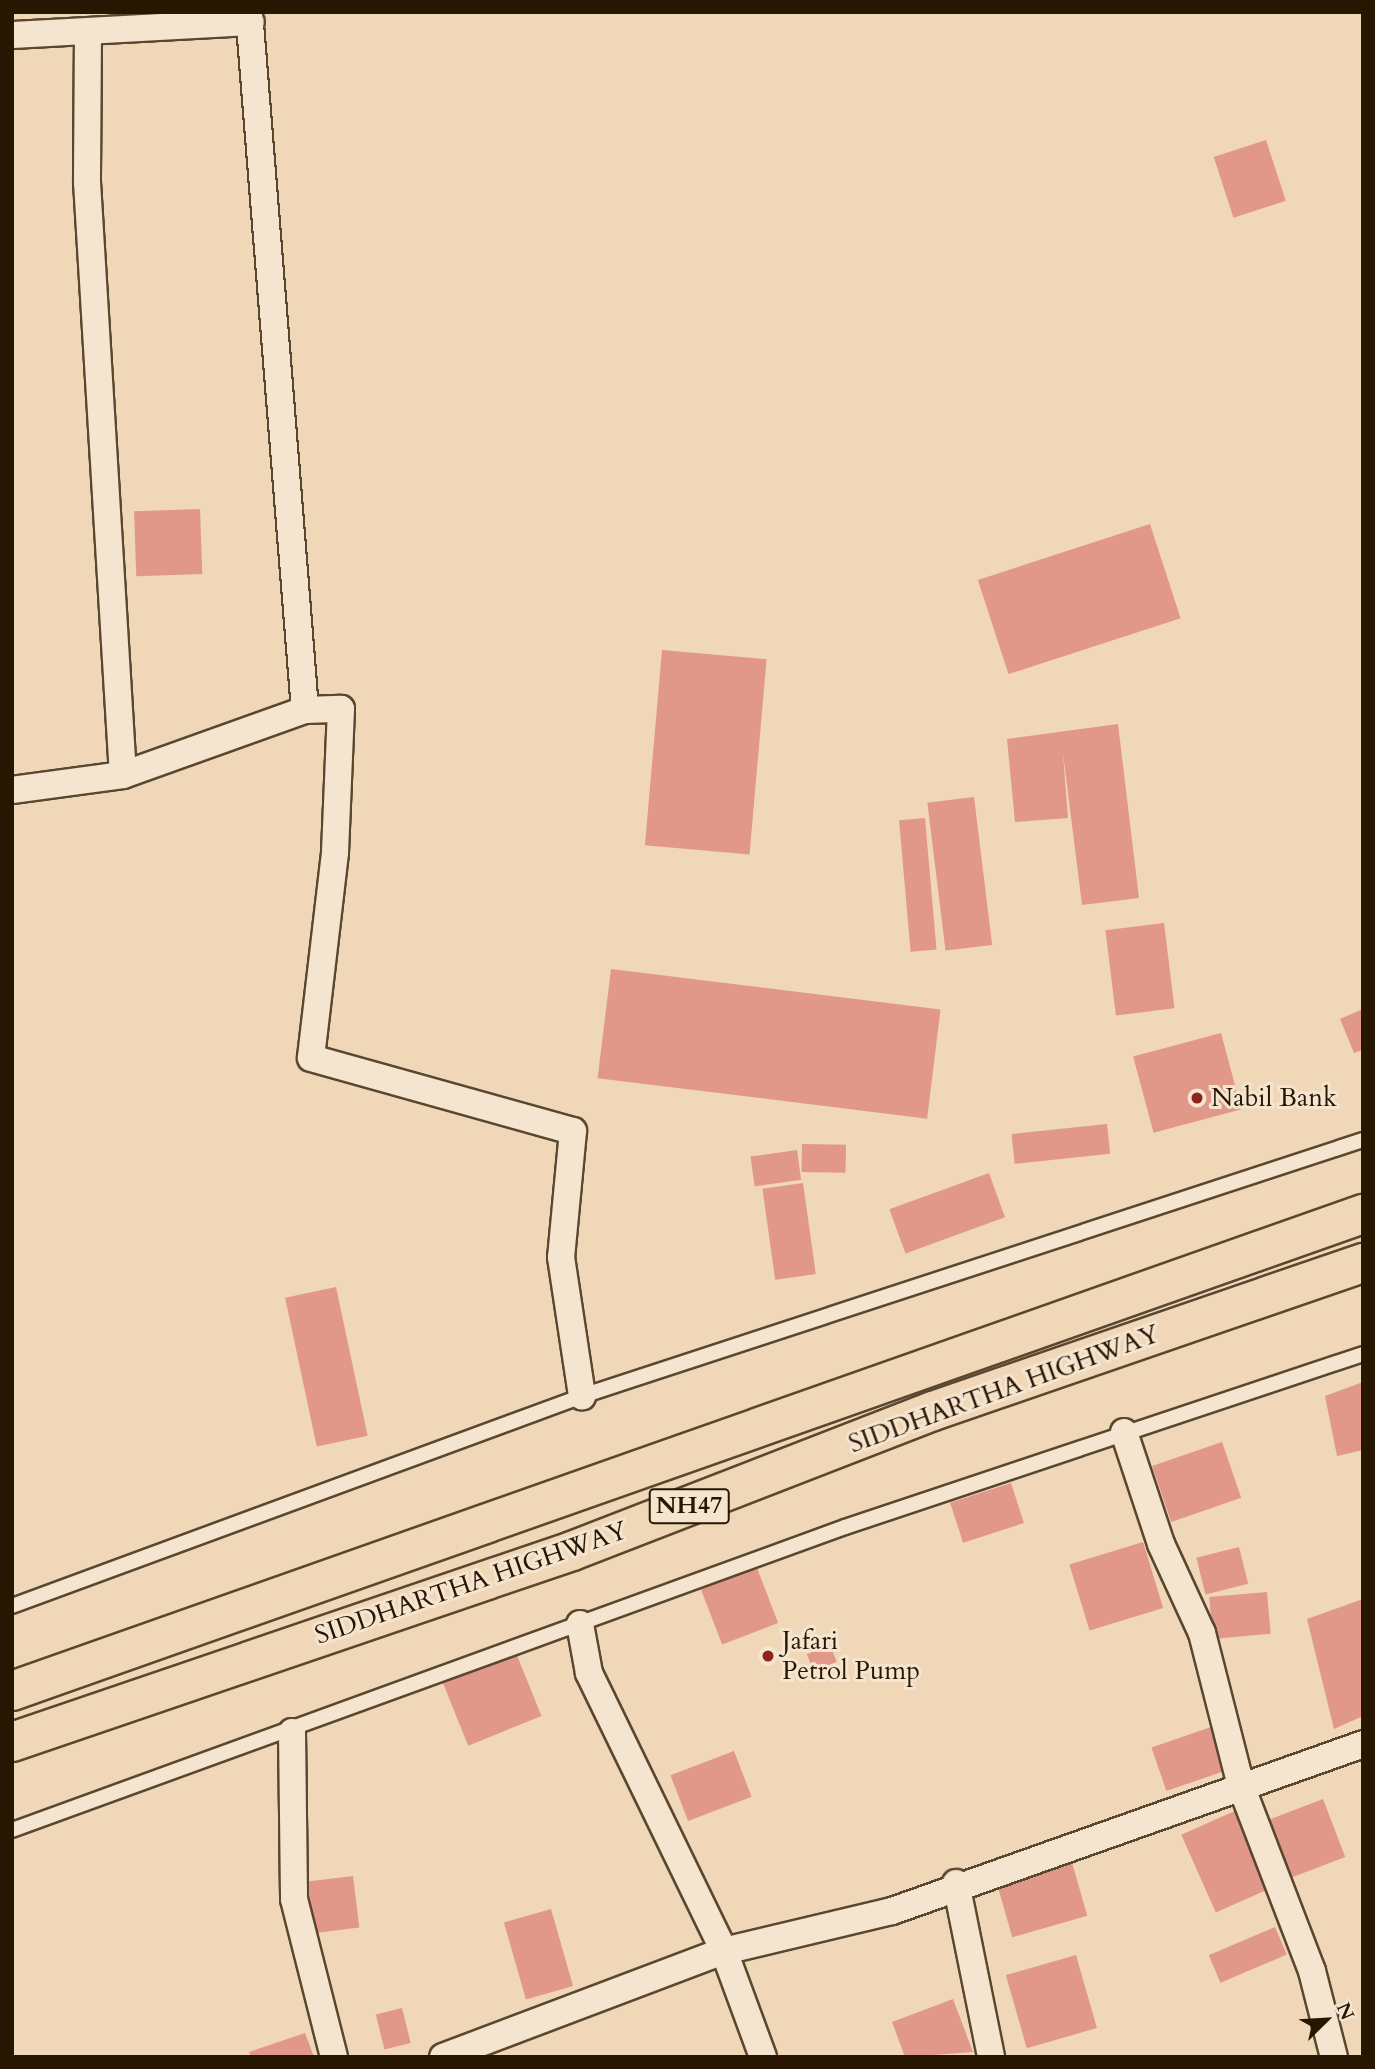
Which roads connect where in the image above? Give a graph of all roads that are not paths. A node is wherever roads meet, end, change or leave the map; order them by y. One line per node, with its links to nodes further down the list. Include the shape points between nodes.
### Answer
1 (250, 17): 2 (street); 4 (street)
2 (88, 32): 3 (street); 5 (street, via 87,182)
3 (12, 35)
4 (305, 710): 5 (street); 11 (street, via 341,709 335,853 311,1058 573,1131 561,1257)
5 (123, 775): 6 (street)
6 (12, 790)
7 (1363, 1140): 11 (lane)
8 (1363, 1214): 15 (highway, SIDDHARTHA HIGHWAY / NH47)
9 (1363, 1263): 17 (highway, SIDDHARTHA HIGHWAY / NH47, via 933,1411 572,1551)
10 (1363, 1354): 12 (lane)
11 (582, 1396): 13 (lane)
12 (1124, 1432): 14 (lane); 19 (street, via 1161,1544 1202,1633)
13 (12, 1606)
14 (580, 1624): 16 (lane); 22 (street, via 589,1673)
15 (12, 1691)
16 (292, 1732): 20 (lane); 23 (street, via 294,1899)
17 (12, 1742)
18 (1363, 1744): 19 (street)
19 (1241, 1786): 21 (street); 27 (street, via 1312,1971)
20 (12, 1830)
21 (956, 1883): 22 (street, via 892,1911); 26 (street)
22 (724, 1951): 24 (street); 25 (street)
23 (334, 2057)
24 (443, 2057)
25 (764, 2057)
26 (991, 2057)
27 (1334, 2057)

